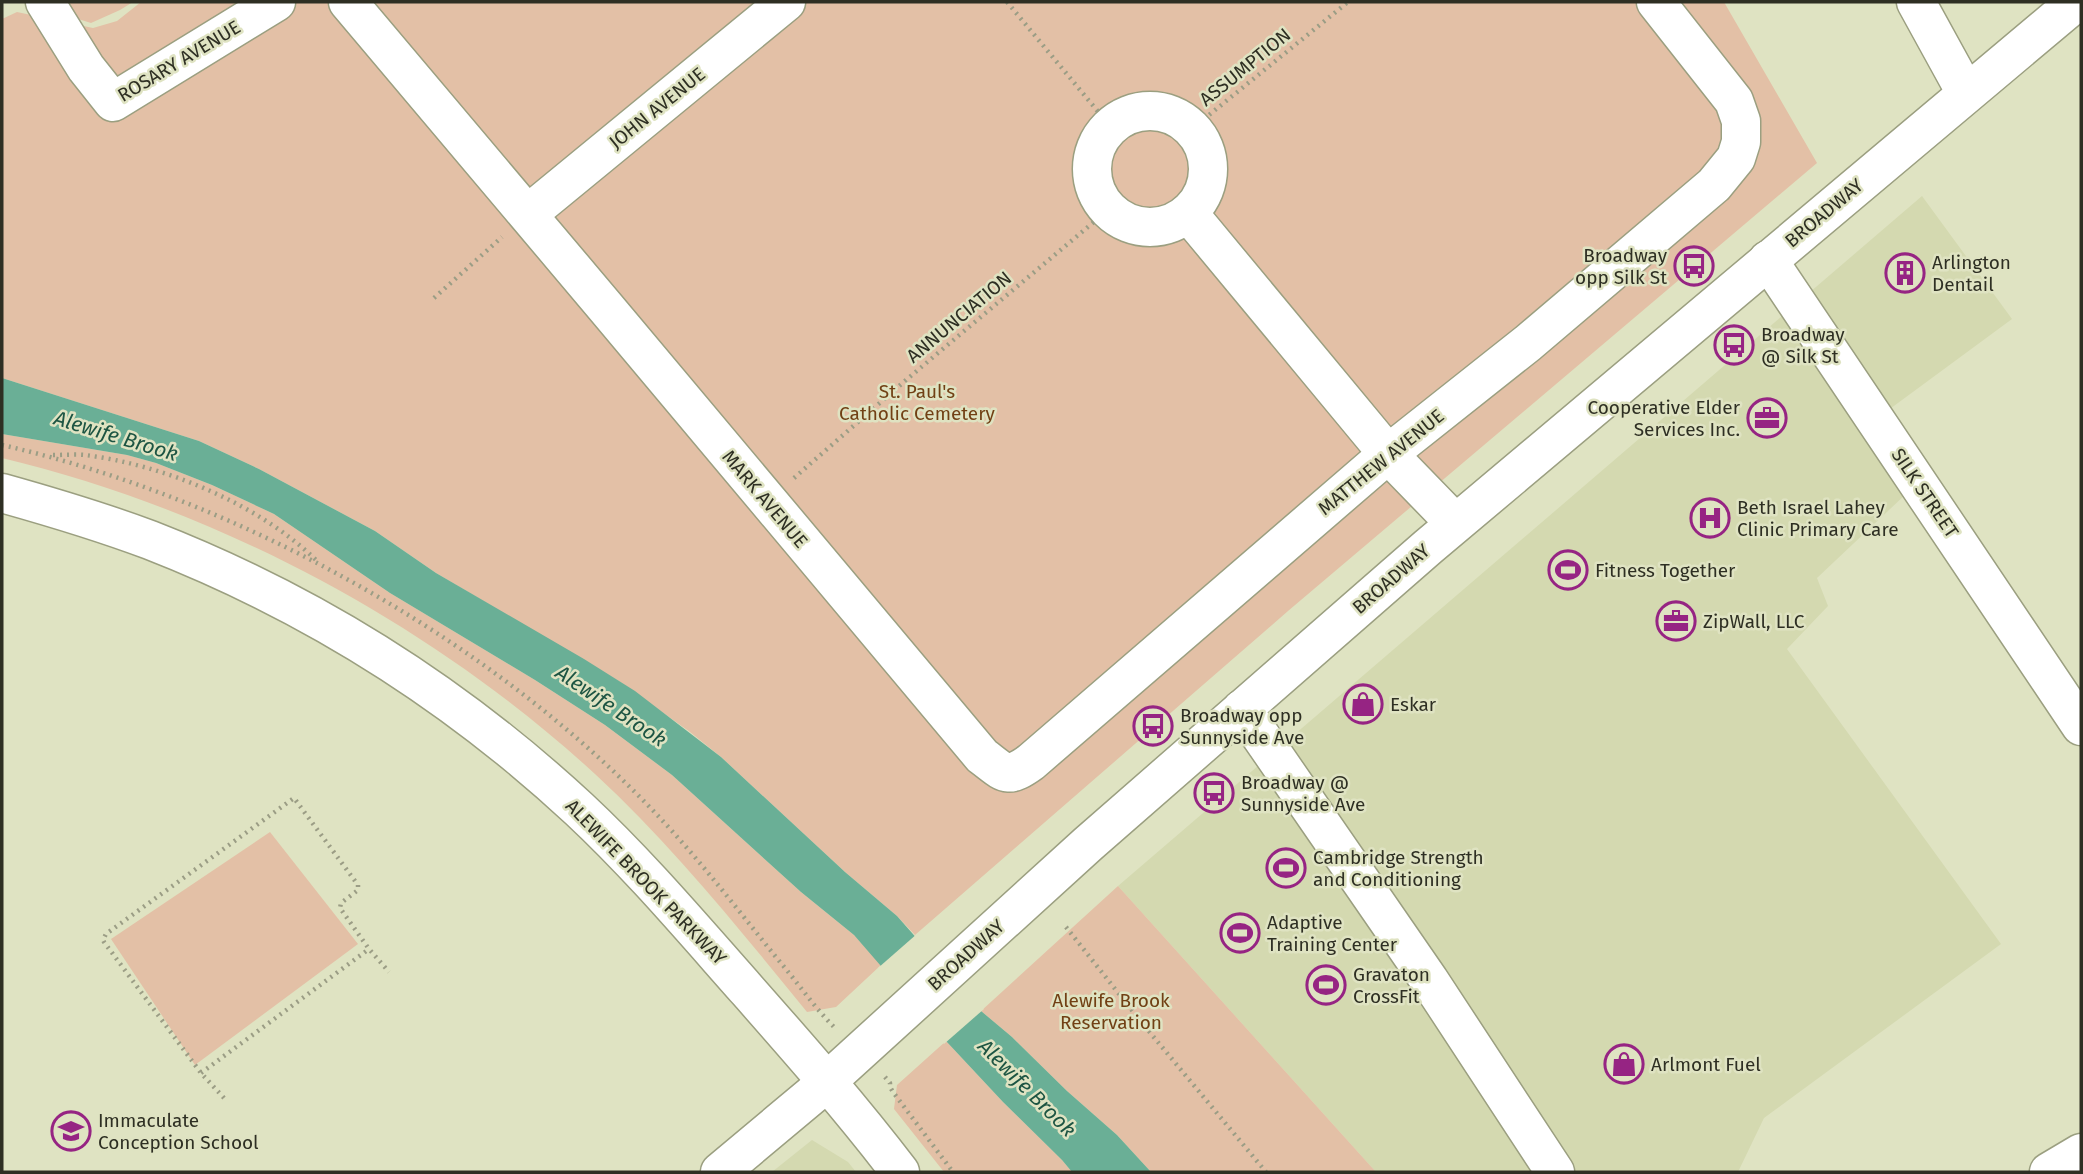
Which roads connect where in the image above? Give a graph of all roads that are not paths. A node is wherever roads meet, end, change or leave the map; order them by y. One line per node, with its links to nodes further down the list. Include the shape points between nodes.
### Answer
1 (45, 2): 2 (main road, ROSARY AVENUE, via 113,102)
2 (276, 2)
3 (348, 2): 9 (main road)
4 (786, 2): 9 (main road, JOHN AVENUE)
5 (1656, 2): 12 (main road, MATTHEW AVENUE, via 1734,101 1741,121 1736,158 1714,186)
6 (1916, 2): 8 (main road)
7 (2076, 2): 8 (main road, BROADWAY)
8 (1966, 93): 11 (main road, BROADWAY)
9 (528, 214): 17 (main road, MARK AVENUE, via 982,756)
10 (1189, 214): 10 (main road, via 1203,196 1209,168 1205,147 1193,128 1171,114 1149,111 1110,126 1095,149 1092,171 1098,195 1108,210 1141,228 1164,227); 12 (main road)
11 (1769, 260): 14 (main road, BROADWAY); 16 (main road, SILK STREET)
12 (1388, 454): 14 (main road); 17 (main road, MATTHEW AVENUE, via 1031,762)
13 (2, 493): 18 (main road, ALEWIFE BROOK PARKWAY, via 120,529 231,575 365,646 442,698 538,772 625,854)
14 (1455, 523): 15 (main road, BROADWAY)
15 (1242, 709): 18 (main road, BROADWAY); 22 (main road)
16 (2081, 726)
17 (1011, 773)
18 (828, 1082): 20 (main road, BROADWAY); 21 (main road, ALEWIFE BROOK PARKWAY)
19 (2081, 1153): 23 (main road)
20 (720, 1172)
21 (900, 1172)
22 (1555, 1172)
23 (2049, 1172)

